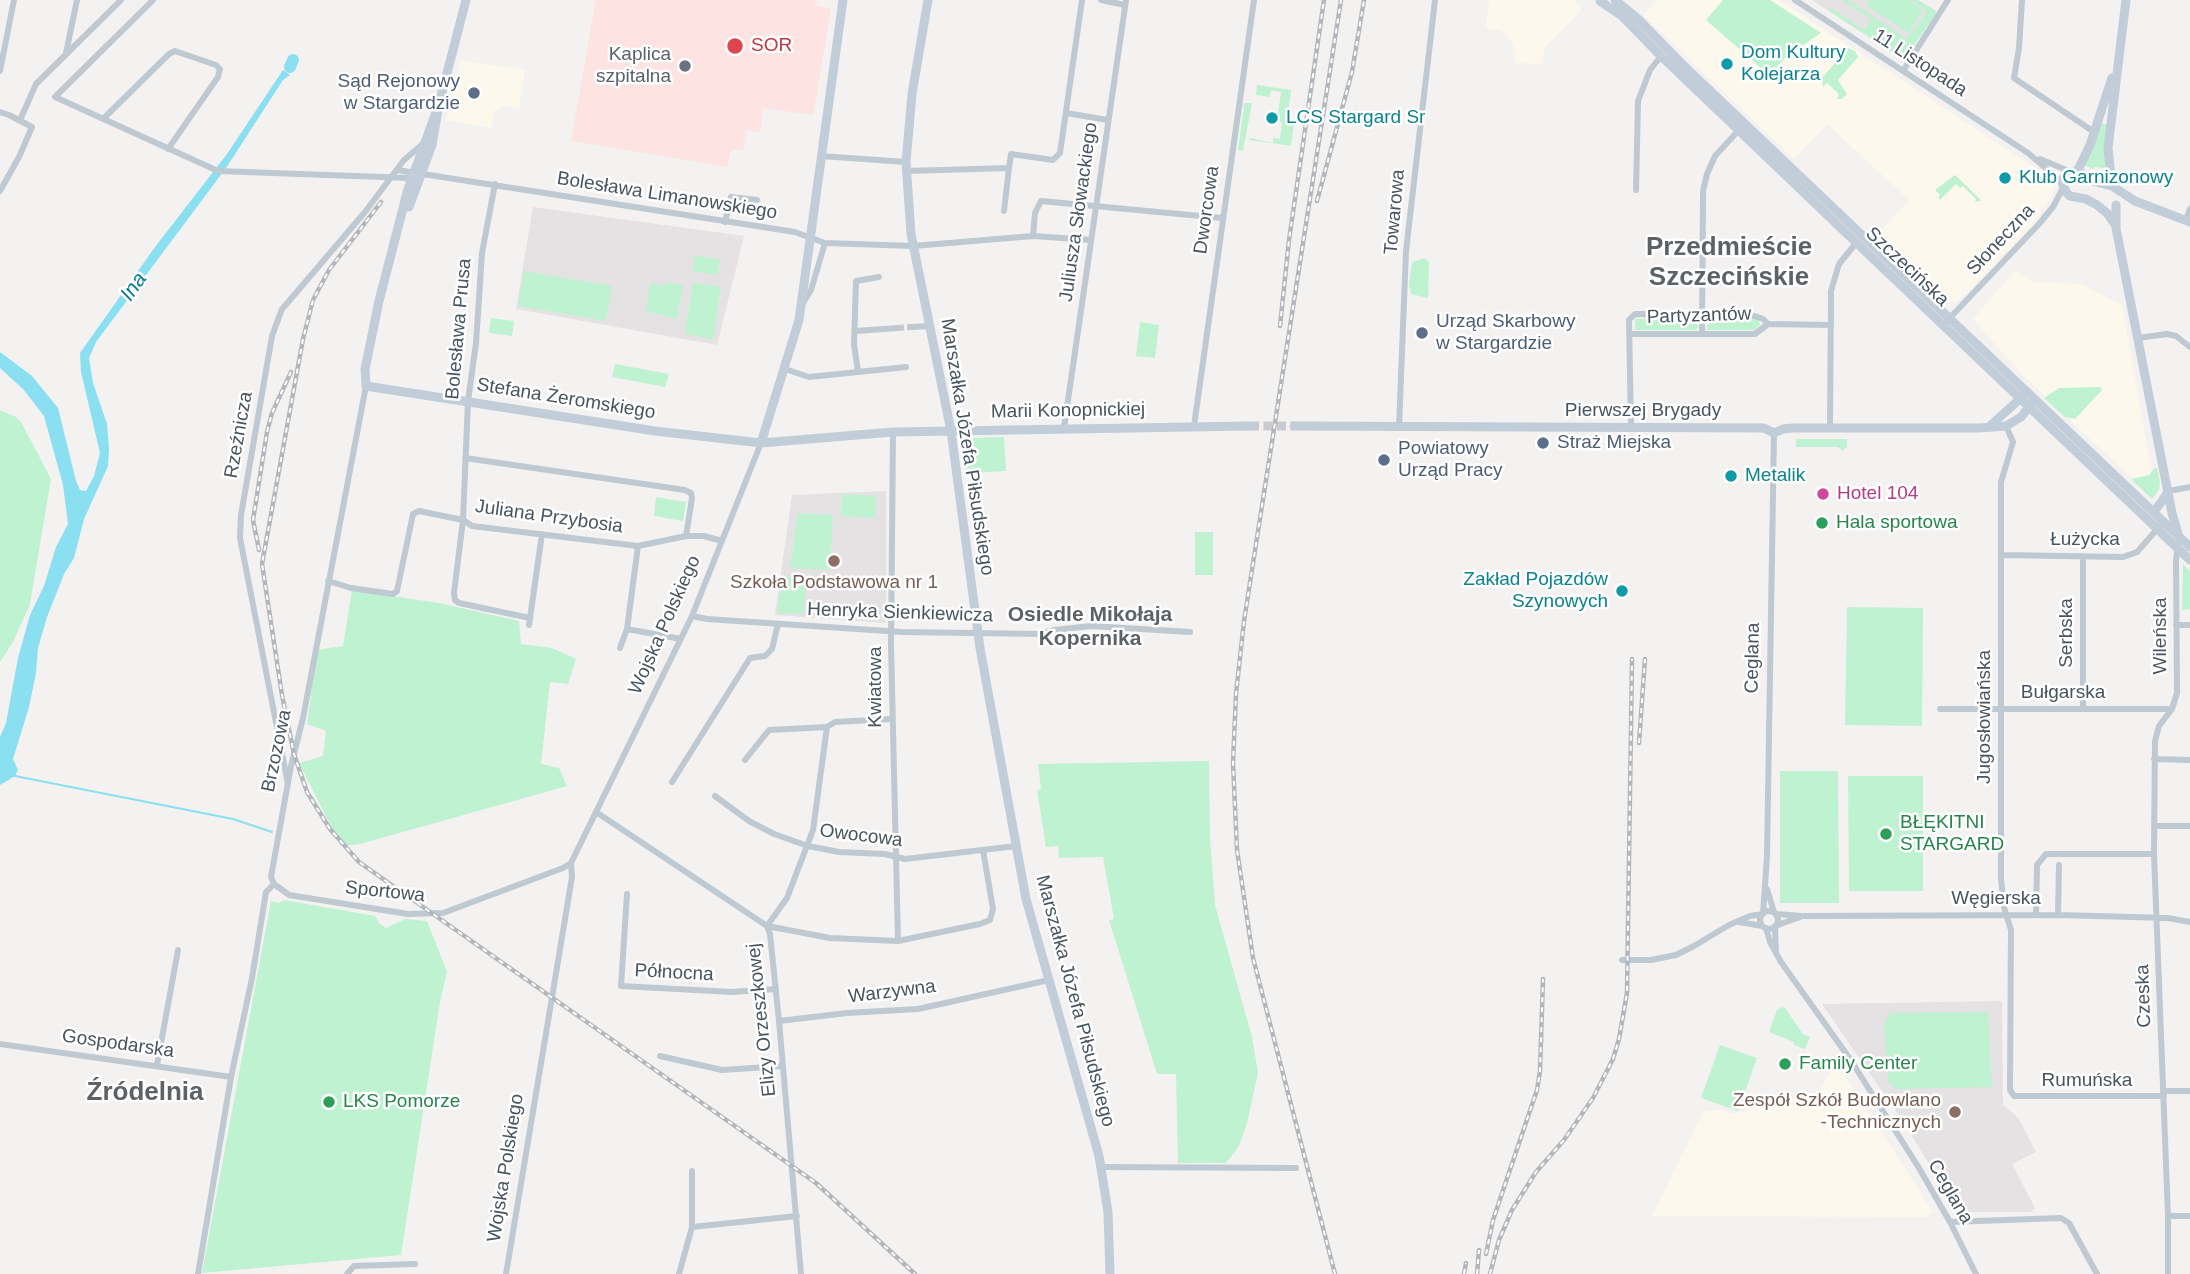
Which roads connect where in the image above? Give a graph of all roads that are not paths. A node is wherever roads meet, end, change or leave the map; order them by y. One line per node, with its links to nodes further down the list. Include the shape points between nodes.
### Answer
1 (14, 0): 23 (street)
2 (77, 0): 20 (street)
3 (121, 0): 20 (street)
4 (153, 0): 28 (street, Bolesława Limanowskiego, via 55,97)
5 (466, 0): 25 (street)
6 (843, 0): 36 (street, Wojska Polskiego)
7 (928, 0): 37 (street, Marszałka Józefa Piłsudskiego, via 912,94)
8 (1082, 0): 27 (street)
9 (1101, 0): 19 (street)
10 (1254, 0): 57 (street, Dworcowa)
11 (1435, 0): 94 (street, Towarowa, via 1406,251)
12 (1590, 0): 13 (street)
13 (1600, 0): 21 (street, Szczecińska)
14 (1615, 0): 63 (street, Szczecińska)
15 (1795, 0): 24 (street, 11 Listopada)
16 (1948, 0): 24 (street)
17 (2022, 0): 32 (street, via 2014,78)
18 (2126, 0): 22 (street)
19 (1126, 3): 30 (street, Juliusza Słowackiego)
20 (65, 55): 29 (street, via 36,84)
21 (1661, 56): 31 (street, Szczecińska); 46 (street, via 1638,101)
22 (2116, 70): 32 (street); 45 (street, via 2108,148)
23 (0, 71)
24 (1903, 71): 35 (street, 11 Listopada)
25 (439, 104): 33 (street); 41 (street, via 437,124)
26 (0, 112): 29 (street)
27 (1066, 113): 30 (street); 38 (street, via 1057,159 1011,154)
28 (103, 119): 34 (street, Bolesława Limanowskiego); 34 (street, via 175,51 216,65 218,77)
29 (20, 120): 47 (street, via 32,127)
30 (1108, 120): 52 (street, Juliusza Słowackiego)
31 (1739, 130): 63 (street, Szczecińska); 69 (street, via 1716,156 1703,191)
32 (2095, 132): 40 (street)
33 (424, 143): 39 (street, Rzeźnicza); 41 (street)
34 (168, 149): 42 (street, Bolesława Limanowskiego, via 208,169 230,172)
35 (2028, 153): 40 (street, 11 Listopada); 44 (street, 11 Listopada)
36 (820, 156): 37 (street); 62 (street, Wojska Polskiego)
37 (906, 166): 38 (street); 66 (street, Marszałka Józefa Piłsudskiego)
38 (1009, 168): 56 (street)
39 (397, 170): 41 (street, Bolesława Limanowskiego); 42 (street, Rzeźnicza)
40 (2074, 172): 44 (street, via 2066,174); 45 (street)
41 (419, 174): 42 (street, Bolesława Limanowskiego); 43 (street, Bolesława Limanowskiego); 84 (street, Brzozowa, via 408,189 379,301 365,369)
42 (392, 177): 142 (street, Rzeźnicza, via 282,309 272,336 243,502 240,538)
43 (495, 184): 60 (street, Bolesława Limanowskiego); 87 (street, Bolesława Prusa, via 482,253)
44 (2062, 185): 48 (street); 53 (street, Słoneczna)
45 (2114, 188): 50 (street); 51 (street)
46 (1636, 190)
47 (0, 191)
48 (2070, 196): 53 (street, Słoneczna); 55 (street)
49 (757, 200): 60 (street, via 730,197)
50 (2134, 202): 51 (street); 58 (street); 59 (street)
51 (2117, 204): 55 (street); 58 (street)
52 (1095, 205): 57 (street); 61 (street, via 1041,201); 64 (street, Juliusza Słowackiego)
53 (2053, 207): 70 (street, Słoneczna)
54 (2190, 209): 59 (street)
55 (2103, 210): 58 (street)
56 (1004, 211)
57 (1222, 218): 89 (street, Dworcowa)
58 (2116, 221): 79 (street)
59 (2188, 221)
60 (725, 222): 62 (street, Bolesława Limanowskiego)
61 (1033, 236): 64 (street, Bolesława Limanowskiego); 66 (street, Bolesława Limanowskiego)
62 (810, 238): 65 (street, Bolesława Limanowskiego); 68 (street, Wojska Polskiego)
63 (1859, 238): 70 (street, Szczecińska); 72 (street, via 1835,274)
64 (1091, 240): 95 (street, Juliusza Słowackiego)
65 (825, 243): 66 (street, Bolesława Limanowskiego); 68 (street)
66 (913, 246): 73 (street, Marszałka Józefa Piłsudskiego)
67 (879, 277): 76 (street, via 856,281)
68 (801, 306): 82 (street, Wojska Polskiego)
69 (1702, 317): 71 (street, Partyzantów, via 1755,316); 77 (street, Partyzantów, via 1635,314 1629,320); 78 (street)
70 (1946, 322): 85 (street, Szczecińska); 86 (street, Szczecińska)
71 (1768, 324): 72 (street, Partyzantów); 78 (street, Partyzantów, via 1755,334)
72 (1831, 324): 97 (street)
73 (930, 326): 74 (street); 98 (street, Marszałka Józefa Piłsudskiego)
74 (912, 327)
75 (898, 328): 76 (street)
76 (856, 331): 83 (street)
77 (1629, 334): 78 (street, Partyzantów); 96 (street, Partyzantów)
78 (1702, 334)
79 (2138, 338): 80 (street, via 2167,334); 104 (street)
80 (2190, 347)
81 (906, 367): 83 (street)
82 (785, 369): 83 (street, via 809,377); 101 (street, Wojska Polskiego)
83 (858, 372)
84 (366, 386): 87 (street, Stefana Żeromskiego); 119 (street, Brzozowa)
85 (2034, 397): 86 (street); 88 (street); 105 (street, Szczecińska)
86 (2019, 398): 88 (street, Szczecińska); 92 (street)
87 (468, 401): 101 (street, Stefana Żeromskiego); 102 (street, Bolesława Prusa)
88 (2030, 408): 93 (street); 108 (street, Szczecińska)
89 (1194, 426): 90 (street, Marii Konopnickiej); 95 (street, Marii Konopnickiej)
90 (1250, 426)
91 (1294, 426): 94 (street, Pierwszej Brygady)
92 (1990, 426): 93 (street, Pierwszej Brygady); 97 (street, Pierwszej Brygady)
93 (2006, 426): 116 (street, Jugosłowiańska, via 2014,442 2001,482)
94 (1399, 427): 96 (street, Pierwszej Brygady)
95 (1064, 428): 98 (street, Marii Konopnickiej)
96 (1631, 428): 100 (street, Pierwszej Brygady, via 1764,428)
97 (1830, 428): 100 (street, Pierwszej Brygady)
98 (951, 431): 99 (street, Marii Konopnickiej); 126 (street, Marszałka Józefa Piłsudskiego)
99 (893, 432): 101 (street, Marii Konopnickiej); 125 (street, Kwiatowa)
100 (1774, 433): 155 (street, Ceglana)
101 (761, 443): 112 (street, Wojska Polskiego)
102 (465, 458): 107 (street, Bolesława Prusa); 110 (street, via 685,490 692,498)
103 (2190, 487): 104 (street)
104 (2169, 491): 105 (street); 106 (street)
105 (2154, 512): 108 (street, Szczecińska)
106 (2172, 513): 108 (street); 111 (street)
107 (463, 520): 109 (street, Juliana Przybosia, via 472,526); 109 (street, Bolesława Prusa, via 455,600 530,621); 119 (street, Juliana Przybosia, via 419,511 413,514 393,594)
108 (2161, 525): 111 (street, Szczecińska); 115 (street, Szczecińska); 117 (street, Łużycka, via 2131,555)
109 (542, 534): 113 (street, Juliana Przybosia)
110 (686, 536): 112 (street, Juliana Przybosia); 113 (street, Juliana Przybosia)
111 (2179, 536): 114 (street, Szczecińska); 115 (street, Wileńska)
112 (722, 541): 120 (street, Wojska Polskiego)
113 (638, 546): 124 (street)
114 (2190, 547)
115 (2178, 549): 118 (street, Szczecińska); 122 (street, Wileńska)
116 (2001, 555): 117 (street, Łużycka); 131 (street, Jugosłowiańska)
117 (2083, 557): 132 (street, Serbska)
118 (2190, 560)
119 (328, 581): 142 (street, Brzozowa)
120 (692, 616): 121 (street, Henryka Sienkiewicza); 128 (street, Wojska Polskiego)
121 (778, 624): 125 (street, Henryka Sienkiewicza); 141 (street, via 772,649 765,656 750,658)
122 (2176, 625): 123 (street); 134 (street, Wileńska, via 2177,693)
123 (2190, 625)
124 (627, 629): 128 (street); 129 (street)
125 (892, 632): 126 (street, Henryka Sienkiewicza); 135 (street, Kwiatowa)
126 (978, 632): 127 (street, Henryka Sienkiewicza, via 1039,634 1091,626); 148 (street, Marszałka Józefa Piłsudskiego)
127 (1190, 632)
128 (681, 639): 144 (street, Wojska Polskiego)
129 (620, 648)
130 (1940, 709): 131 (street, Bułgarska)
131 (2001, 709): 132 (street, Bułgarska); 159 (street, Jugosłowiańska, via 2001,878)
132 (2083, 709): 133 (street, Bułgarska)
133 (2145, 709): 134 (street, Bułgarska); 136 (street, Bułgarska)
134 (2172, 709): 136 (street)
135 (892, 719): 137 (street, via 835,722); 151 (street, Kwiatowa)
136 (2164, 719): 138 (street, Czeska, via 2157,732)
137 (827, 727): 139 (street, via 769,730); 147 (street, via 818,807)
138 (2154, 759): 140 (street); 145 (street, Czeska)
139 (745, 760)
140 (2190, 760)
141 (672, 782)
142 (288, 784): 154 (street, Brzozowa, via 271,877)
143 (715, 796): 147 (street, Owocowa, via 749,821)
144 (596, 812): 152 (street, Wojska Polskiego); 166 (street, Elizy Orzeszkowej)
145 (2154, 826): 146 (street); 150 (street, Czeska)
146 (2190, 826)
147 (808, 846): 151 (street, Owocowa); 166 (street, via 787,898)
148 (1016, 846): 149 (street, Owocowa); 173 (street, Marszałka Józefa Piłsudskiego)
149 (983, 850): 151 (street, Owocowa); 169 (street, via 993,909 990,920)
150 (2154, 854): 160 (street, via 2046,854 2037,865); 163 (street, Czeska)
151 (896, 858): 169 (street, Kwiatowa)
152 (571, 863): 154 (street, Sportowa, via 443,913 408,914 289,895); 195 (street, Wojska Polskiego)
153 (2059, 865): 161 (street)
154 (274, 884): 180 (street, Brzozowa, via 266,892)
155 (1766, 884): 157 (street, Ceglana); 158 (street, Ceglana)
156 (627, 894): 174 (street, Północna, via 621,986 732,992)
157 (1775, 913): 158 (street); 162 (street, Węgierska); 167 (street)
158 (1763, 914): 164 (street); 168 (street)
159 (2006, 915): 160 (street, Węgierska); 162 (street, Węgierska); 183 (street, Jugosłowiańska, via 2011,930)
160 (2036, 915): 161 (street, Węgierska)
161 (2058, 915): 163 (street, Węgierska)
162 (1802, 916): 167 (street, Węgierska)
163 (2156, 918): 165 (street, Węgierska); 182 (street, Czeska)
164 (1737, 922): 168 (street); 172 (street, via 1676,955)
165 (2190, 922)
166 (766, 926): 169 (street, via 830,938); 174 (street, Elizy Orzeszkowej)
167 (1775, 926): 168 (street); 171 (street)
168 (1765, 927): 171 (street, Ceglana)
169 (898, 941)
170 (178, 950): 178 (street)
171 (1776, 953): 190 (street, Ceglana, via 1850,1059)
172 (1622, 960)
173 (1049, 980): 175 (street, Warzywna, via 918,1009); 184 (street, Marszałka Józefa Piłsudskiego)
174 (776, 989): 175 (street, Elizy Orzeszkowej)
175 (779, 1021): 179 (street, Elizy Orzeszkowej)
176 (0, 1044): 178 (street, Gospodarska)
177 (660, 1056): 179 (street, via 722,1070)
178 (157, 1065): 180 (street, Gospodarska)
179 (783, 1066): 187 (street, Elizy Orzeszkowej)
180 (231, 1077): 193 (street, Brzozowa)
181 (2190, 1091): 182 (street, Rumuńska)
182 (2164, 1093): 183 (street, Rumuńska); 188 (street, Czeska)
183 (2011, 1094)
184 (1101, 1167): 185 (street); 198 (street, Marszałka Józefa Piłsudskiego)
185 (1296, 1168)
186 (692, 1171): 191 (street)
187 (797, 1216): 191 (street); 197 (street, Elizy Orzeszkowej)
188 (2168, 1216): 189 (street); 201 (street, Czeska)
189 (2190, 1216)
190 (1950, 1222): 199 (street, Ceglana); 200 (street, via 2061,1218)
191 (692, 1227): 196 (street)
192 (415, 1264): 194 (street, via 354,1266)
193 (198, 1274)
194 (346, 1274)
195 (506, 1274)
196 (679, 1274)
197 (801, 1274)
198 (1110, 1274)
199 (1976, 1274)
200 (2097, 1274)
201 (2168, 1274)

